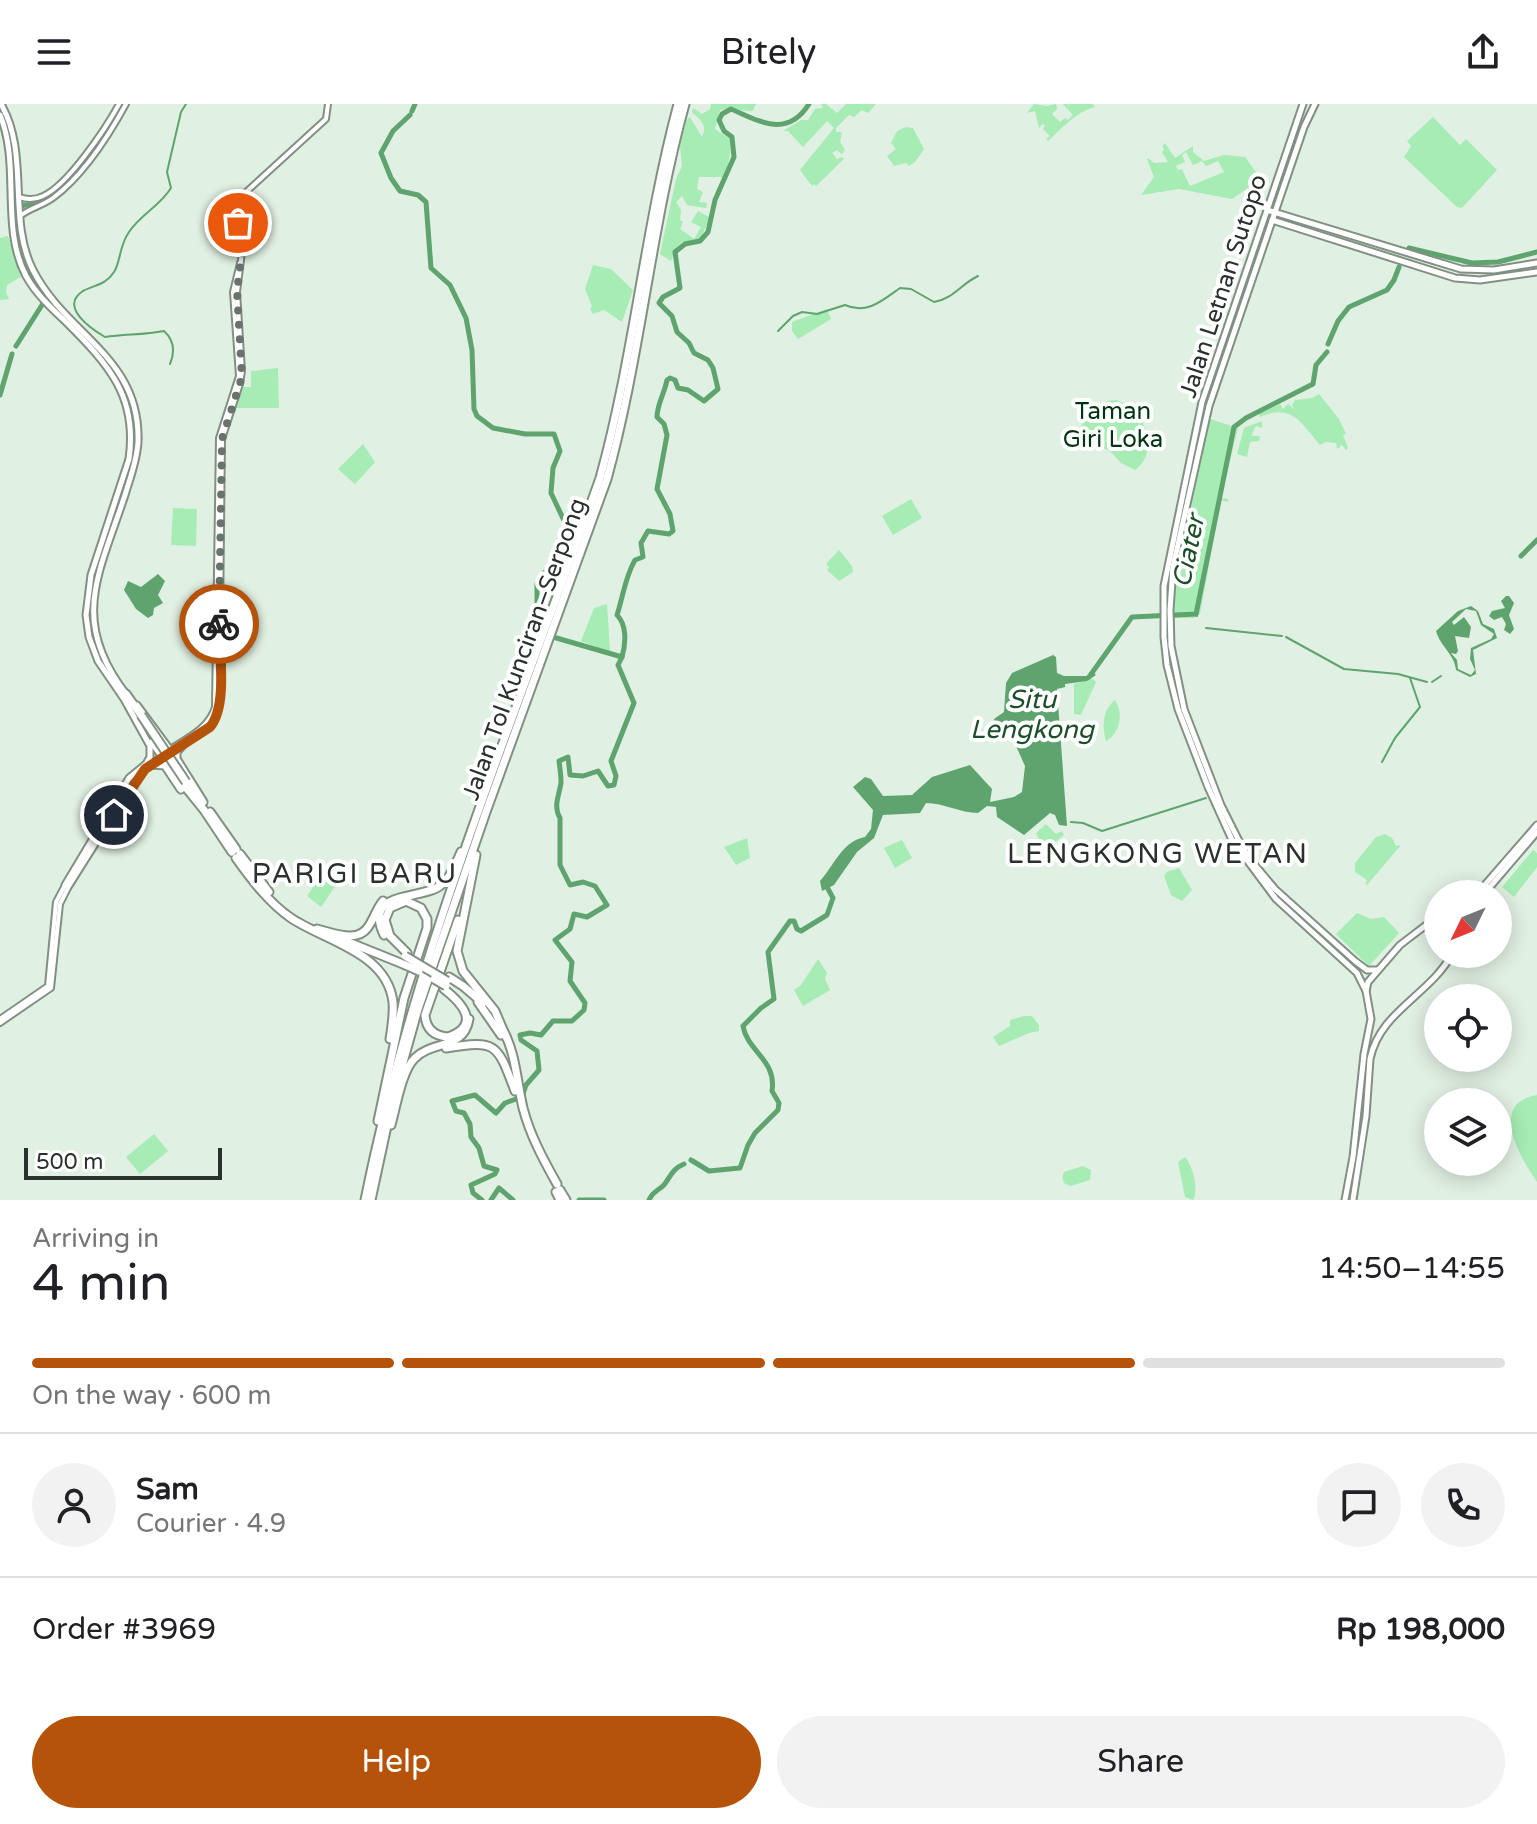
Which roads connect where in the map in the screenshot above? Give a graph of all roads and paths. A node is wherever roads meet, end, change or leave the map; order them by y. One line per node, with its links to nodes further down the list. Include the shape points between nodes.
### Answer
1 (1, 104): 10 (main road, via 10,125)
2 (119, 104): 11 (main road)
3 (126, 104): 11 (main road, via 113,129)
4 (328, 104): 40 (main road, via 326,119 229,211 244,234 237,291 242,377 222,439 219,708)
5 (678, 104): 32 (highway, Jalan Tol Kunciran–Serpong, via 660,174)
6 (685, 104): 32 (highway, Jalan Tol Kunciran–Serpong)
7 (1303, 104): 13 (main road, Jalan Letnan Sutopo)
8 (1315, 104): 15 (main road, Jalan Letnan Sutopo)
9 (0, 115): 10 (main road)
10 (11, 152): 12 (main road)
11 (75, 171): 14 (main road, via 53,198)
12 (17, 200): 14 (main road); 17 (main road); 31 (main road, via 12,211 16,254)
13 (1270, 201): 15 (main road, via 1273,207); 16 (main road, Jalan Letnan Sutopo)
14 (29, 204): 17 (main road)
15 (1279, 205): 18 (main road, Jalan Letnan Sutopo)
16 (1267, 210): 18 (main road); 20 (main road, Jalan Letnan Sutopo)
17 (20, 213): 30 (main road, via 25,250)
18 (1276, 213): 19 (main road, Jalan Letnan Sutopo); 22 (main road)
19 (1273, 221): 20 (main road); 21 (main road, Jalan Letnan Sutopo); 23 (main road)
20 (1263, 222): 21 (main road); 33 (main road, Jalan Letnan Sutopo)
21 (1269, 229): 34 (main road, Jalan Letnan Sutopo)
22 (1331, 229): 23 (main road, via 1314,228); 24 (main road)
23 (1326, 237): 25 (main road)
24 (1381, 245): 25 (main road); 27 (main road)
25 (1377, 255): 29 (main road)
26 (1537, 263): 27 (main road, via 1494,270)
27 (1456, 268): 29 (main road)
28 (1537, 272): 29 (main road)
29 (1455, 278)
30 (46, 289): 31 (main road); 35 (main road)
31 (39, 296): 35 (main road)
32 (638, 322): 38 (highway, Jalan Tol Kunciran–Serpong, via 600,478)
33 (1227, 326): 34 (main road); 36 (main road, Jalan Letnan Sutopo, via 1197,422)
34 (1235, 328): 36 (main road, Jalan Letnan Sutopo, via 1209,406)
35 (117, 374): 39 (main road, via 129,413 130,453 91,575 86,615 98,661)
36 (1175, 547): 37 (main road, Jalan Letnan Sutopo)
37 (1167, 621): 61 (main road, Jalan Letnan Sutopo, via 1184,709 1221,805 1249,858 1275,889); 63 (main road, Jalan Letnan Sutopo, via 1167,665 1178,709 1232,840 1276,899)
38 (545, 643): 48 (highway, Jalan Tol Kunciran–Serpong); 49 (highway, Jalan Tol Kunciran–Serpong)
39 (125, 696): 41 (main road); 43 (main road, via 144,712); 47 (highway, bridge)
40 (210, 723): 42 (main road); 43 (main road)
41 (141, 729): 44 (main road); 46 (main road, via 151,752)
42 (183, 744): 43 (main road); 45 (highway)
43 (170, 750): 44 (main road); 45 (highway)
44 (161, 756): 46 (main road)
45 (177, 760): 47 (highway)
46 (148, 764): 47 (highway, via 165,765 184,794); 55 (main road)
47 (205, 809): 58 (highway, via 278,907)
48 (486, 812): 54 (highway); 72 (highway, Jalan Tol Kunciran–Serpong, via 418,1009)
49 (474, 824): 56 (highway, via 449,876); 71 (highway, Jalan Tol Kunciran–Serpong, via 413,1002)
50 (1537, 825): 52 (main road)
51 (1537, 832): 53 (main road)
52 (1489, 880)
53 (1496, 880)
54 (469, 884): 64 (highway, via 425,1015 434,1034 448,1037 460,1031 466,1015); 67 (highway, via 459,961 495,1011)
55 (67, 886): 66 (main road, via 60,904 51,988)
56 (424, 892): 58 (highway, via 387,898 369,927 356,936); 59 (highway, via 389,901 381,912 383,933)
57 (1424, 926): 62 (main road)
58 (319, 932): 59 (highway); 69 (highway, via 369,960 384,976 393,998)
59 (404, 960): 64 (highway, bridge); 69 (highway, via 385,920 390,908 406,901 421,908 427,924)
60 (1441, 968): 77 (main road, via 1388,1020 1375,1042)
61 (1364, 969): 62 (main road); 63 (main road, via 1364,976)
62 (1378, 970): 65 (main road)
63 (1357, 973): 65 (main road, Jalan Letnan Sutopo)
64 (446, 983): 67 (highway, via 481,1000); 68 (highway, via 466,1004 469,1024 458,1040); 70 (highway, via 472,996 494,1021)
65 (1366, 991): 76 (main road, via 1371,1019)
66 (0, 1021)
67 (506, 1037): 70 (highway)
68 (424, 1052): 70 (highway, via 489,1045 504,1061); 72 (highway, via 407,1070)
69 (387, 1068): 71 (highway)
70 (516, 1089): 73 (highway, via 532,1148)
71 (378, 1132): 74 (highway, Jalan Tol Kunciran–Serpong)
72 (379, 1164): 75 (highway, Jalan Tol Kunciran–Serpong)
73 (558, 1192)
74 (365, 1200)
75 (371, 1200)
76 (1345, 1200)
77 (1353, 1200)

